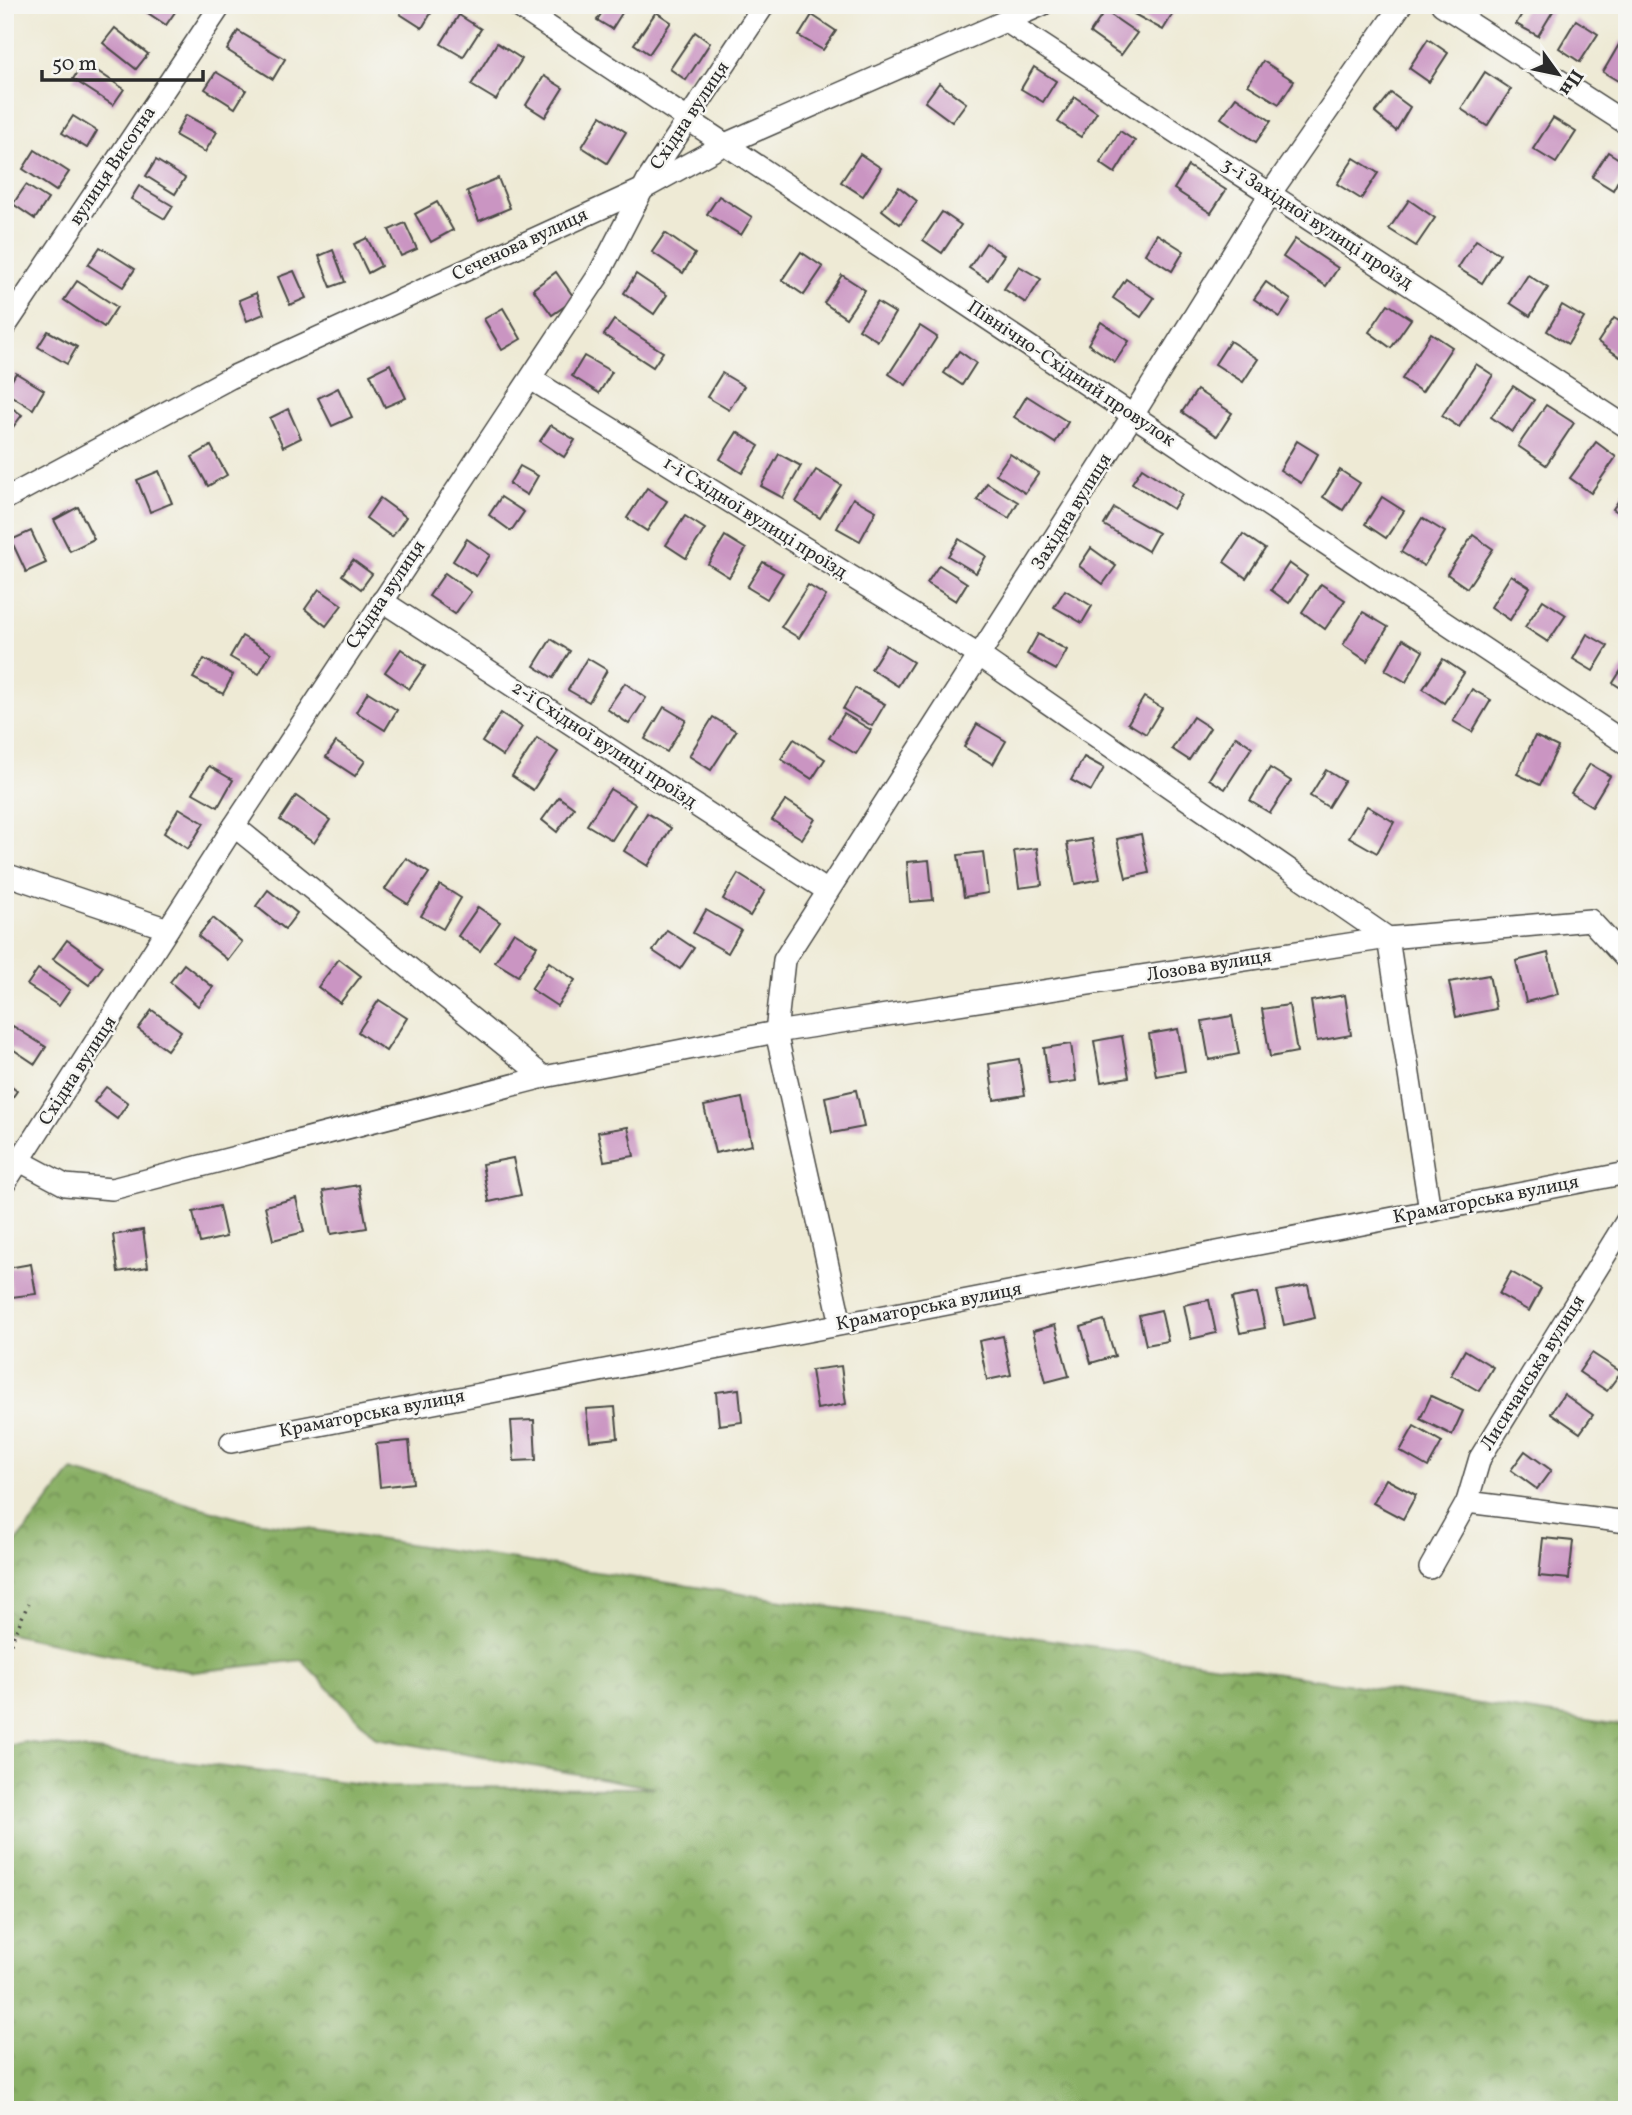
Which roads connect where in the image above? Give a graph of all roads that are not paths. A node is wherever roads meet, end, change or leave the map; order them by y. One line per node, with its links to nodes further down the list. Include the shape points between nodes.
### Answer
1 (221, 5): 13 (street, вулиця Висотна)
2 (516, 5): 8 (street, Північно-Східний провулок)
3 (764, 5): 8 (street, Східна вулиця)
4 (1042, 5): 7 (street, Сєченова вулиця)
5 (1401, 5): 12 (street, Західна вулиця)
6 (1442, 5): 9 (street)
7 (1007, 22): 10 (street, Сєченова вулиця); 12 (street, 3-ї Західної вулиці проїзд)
8 (688, 120): 10 (street, Північно-Східний провулок); 11 (street, Східна вулиця)
9 (1627, 124)
10 (725, 144): 11 (street, Сєченова вулиця); 15 (street, Північно-Східний провулок)
11 (641, 190): 14 (street, Східна вулиця, via 598,276); 17 (street, Сєченова вулиця, via 230,378)
12 (1270, 194): 15 (street, Західна вулиця); 16 (street, 3-ї Західної вулиці проїзд)
13 (5, 327)
14 (531, 379): 18 (street, Східна вулиця); 19 (street, 1-ї Східної вулиці проїзд)
15 (1133, 415): 19 (street, Західна вулиця); 20 (street, Північно-Східний провулок)
16 (1627, 427)
17 (5, 499)
18 (382, 601): 21 (street, Східна вулиця); 23 (street, 2-ї Східної вулиці проїзд)
19 (980, 656): 23 (street, Західна вулиця); 25 (street, 1-ї Східної вулиці проїзд)
20 (1627, 744)
21 (234, 826): 24 (street, Східна вулиця); 28 (street)
22 (5, 874): 24 (street)
23 (826, 890): 27 (street, Західна вулиця, via 784,960)
24 (168, 929): 29 (street, Східна вулиця)
25 (1388, 938): 26 (street, Лозова вулиця, via 1590,920); 27 (street, Лозова вулиця); 32 (street)
26 (1627, 960)
27 (776, 1032): 28 (street, Лозова вулиця); 34 (street, Західна вулиця)
28 (544, 1077): 29 (street, Лозова вулиця, via 112,1189 65,1185)
29 (20, 1161): 31 (street, Східна вулиця)
30 (1627, 1172): 32 (street, Краматорська вулиця)
31 (5, 1183)
32 (1430, 1210): 34 (street, Краматорська вулиця)
33 (1627, 1220): 36 (street, Лисичанська вулиця, via 1480,1458)
34 (841, 1324): 35 (street, Краматорська вулиця)
35 (231, 1442)
36 (1466, 1502): 37 (street); 38 (street, Лисичанська вулиця)
37 (1627, 1522)
38 (1430, 1568)

